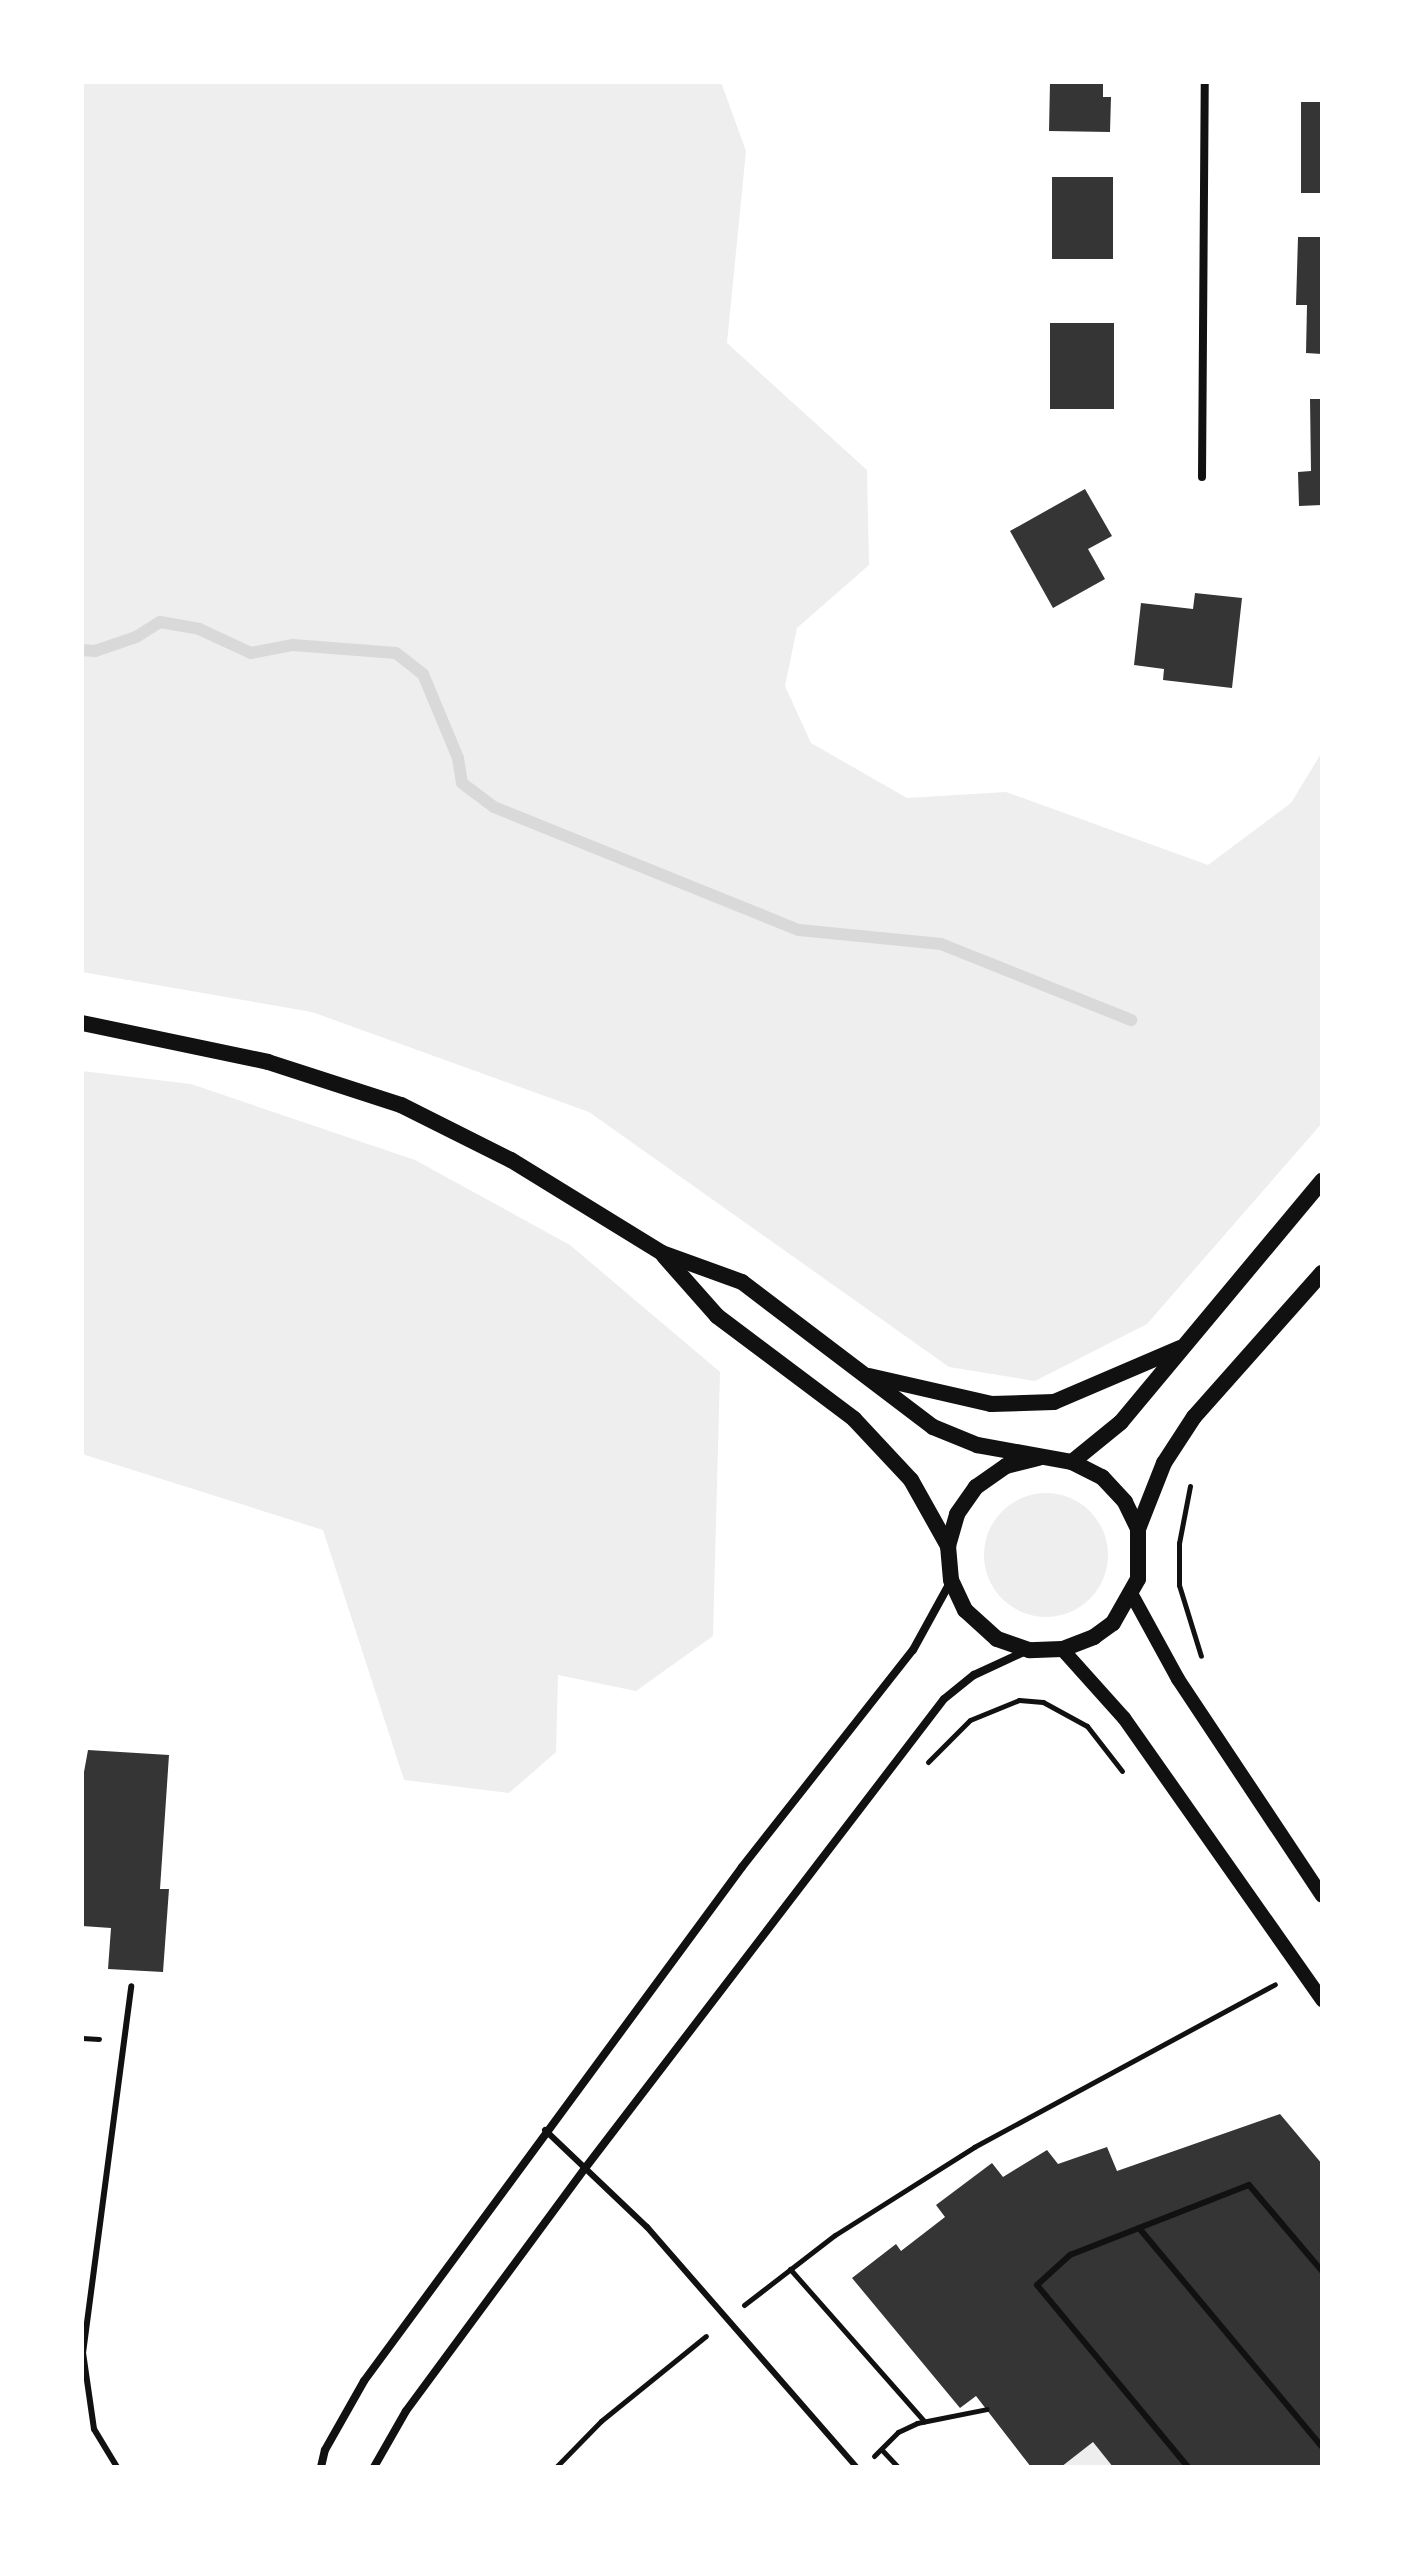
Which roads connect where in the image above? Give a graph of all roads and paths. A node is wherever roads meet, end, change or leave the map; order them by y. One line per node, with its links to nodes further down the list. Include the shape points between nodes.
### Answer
1 (1205, 82): 2 (street)
2 (1202, 477)
3 (82, 1023): 5 (main road, via 268,1062 401,1105 511,1160)
4 (1322, 1181): 7 (main road)
5 (662, 1253): 8 (main road, via 742,1282); 13 (main road, via 717,1316 854,1419 911,1480)
6 (1322, 1273): 12 (main road, via 1194,1417 1164,1463)
7 (1182, 1347): 8 (main road, via 1054,1402 991,1404); 10 (main road, via 1121,1422)
8 (864, 1375): 9 (main road, via 933,1427 977,1445)
9 (1039, 1458): 10 (main road); 13 (main road, via 1006,1466 976,1487 957,1514)
10 (1072, 1462): 12 (main road, via 1115,1488)
11 (1193, 1471): 18 (path, via 1179,1543 1179,1585)
12 (1138, 1529): 15 (main road, via 1141,1563)
13 (948, 1546): 14 (main road)
14 (951, 1580): 17 (main road, via 979,1626); 25 (street, via 913,1650)
15 (1132, 1595): 16 (main road, via 1103,1630); 21 (street, via 1178,1679)
16 (1062, 1649): 17 (main road); 24 (street, via 1124,1718)
17 (1029, 1650): 19 (street, via 974,1675 944,1699)
18 (1204, 1665)
19 (895, 1762): 20 (path, via 933,1762 970,1720 1019,1700 1043,1702 1087,1726); 26 (street)
20 (1128, 1779)
21 (1322, 1896)
22 (1280, 1982): 28 (path, via 974,2147)
23 (131, 1986): 37 (lane, via 83,2353 94,2429)
24 (1322, 2000)
25 (545, 2130): 26 (lane); 38 (street, via 364,2381)
26 (586, 2167): 39 (street, via 406,2411); 41 (lane, via 647,2227)
27 (1139, 2228): 29 (lane, via 1249,2185); 34 (lane); 43 (lane, via 1070,2255 1037,2285)
28 (790, 2269): 30 (path); 33 (path)
29 (1322, 2271)
30 (743, 2306)
31 (706, 2336): 40 (path, via 601,2421)
32 (987, 2409): 33 (path)
33 (924, 2421): 35 (path, via 898,2432)
34 (1322, 2447)
35 (882, 2450): 36 (path); 42 (path)
36 (872, 2458)
37 (117, 2467)
38 (321, 2467)
39 (374, 2467)
40 (556, 2467)
41 (856, 2467)
42 (898, 2467)
43 (1188, 2467)

